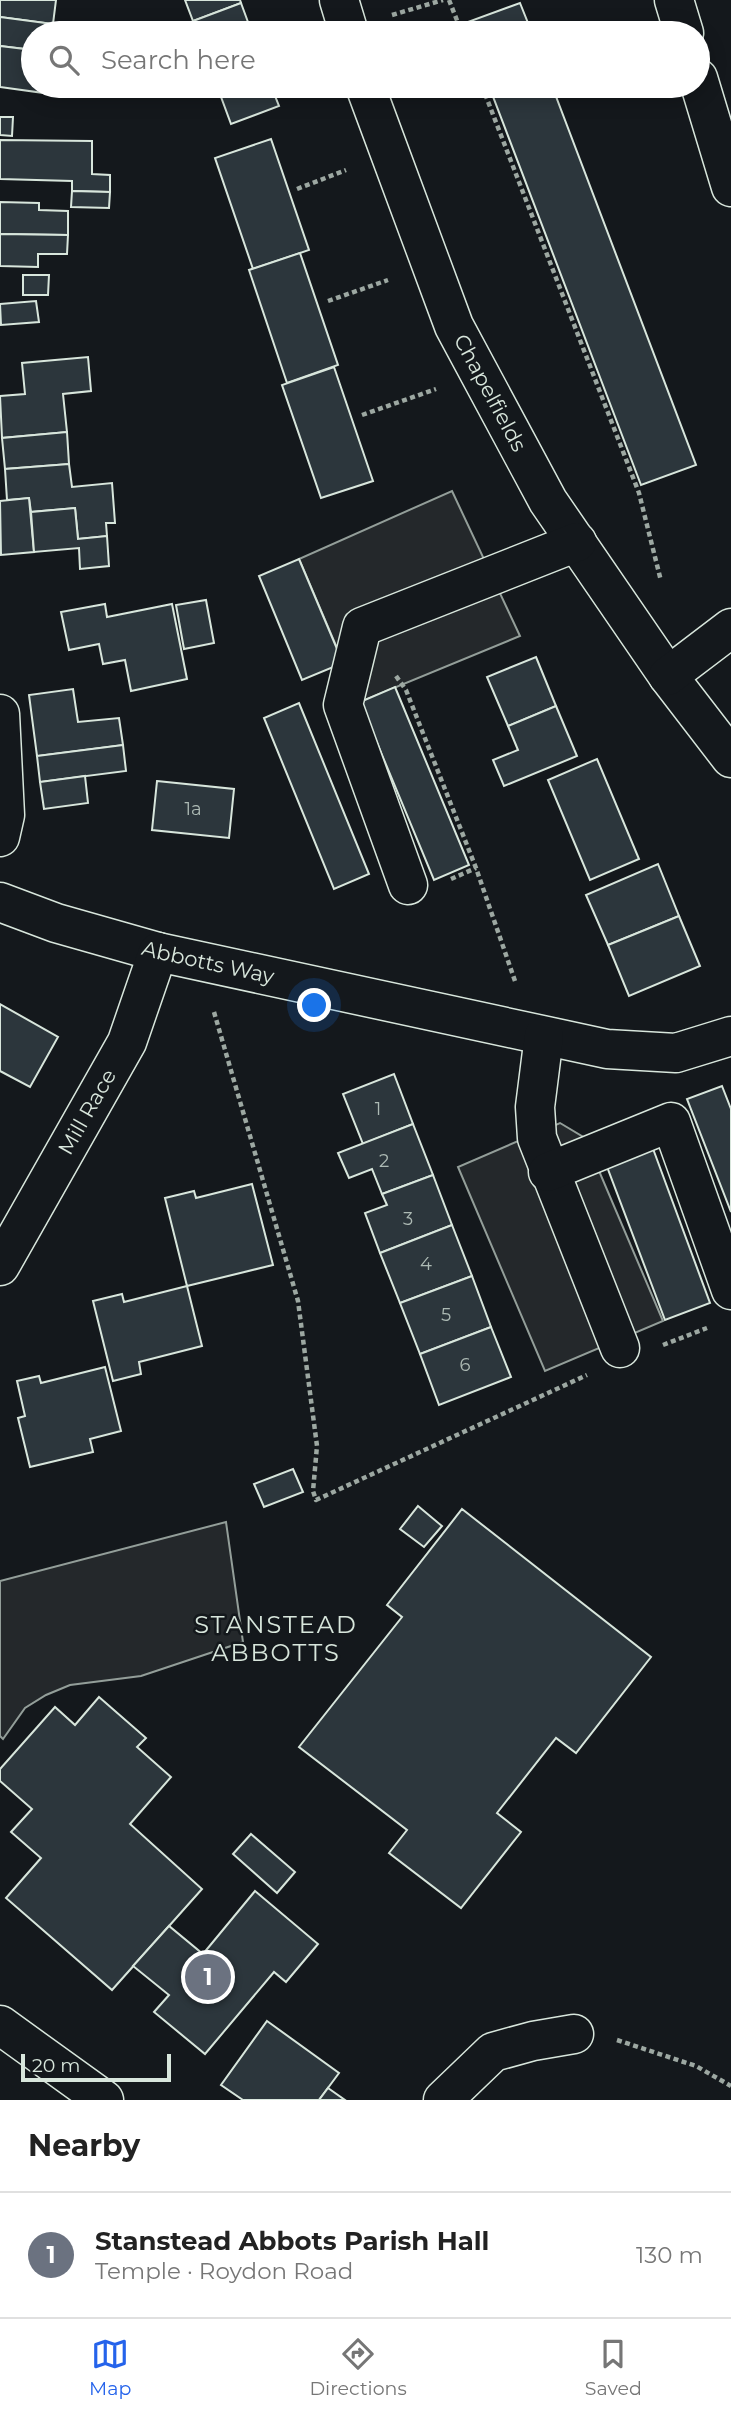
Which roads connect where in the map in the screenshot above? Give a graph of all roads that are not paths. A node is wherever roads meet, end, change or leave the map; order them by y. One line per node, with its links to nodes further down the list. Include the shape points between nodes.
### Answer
1 (340, 0): 3 (street)
2 (674, 0): 4 (street)
3 (346, 21)
4 (680, 21)
5 (369, 98): 8 (street, Chapelfields, via 454,326 548,501)
6 (704, 98): 7 (street)
7 (731, 187)
8 (577, 542): 10 (street, Chapelfields); 14 (street, via 362,627 343,705)
9 (731, 628): 10 (street)
10 (668, 676): 12 (street, Chapelfields)
11 (0, 714): 13 (street, via 5,815)
12 (731, 758)
13 (0, 837)
14 (425, 884)
15 (0, 902): 16 (street, Abbotts Way)
16 (158, 952): 17 (street, Abbotts Way); 20 (street, Mill Race, via 127,1042)
17 (544, 1036): 18 (street, Abbotts Way, via 607,1049 676,1053); 19 (street, via 535,1107 537,1138)
18 (731, 1036)
19 (548, 1172): 21 (street, via 671,1122); 22 (street)
20 (0, 1266)
21 (725, 1307)
22 (637, 1348)
23 (0, 2025): 25 (street)
24 (574, 2034): 26 (street, via 493,2052)
25 (104, 2100)
26 (443, 2100)

